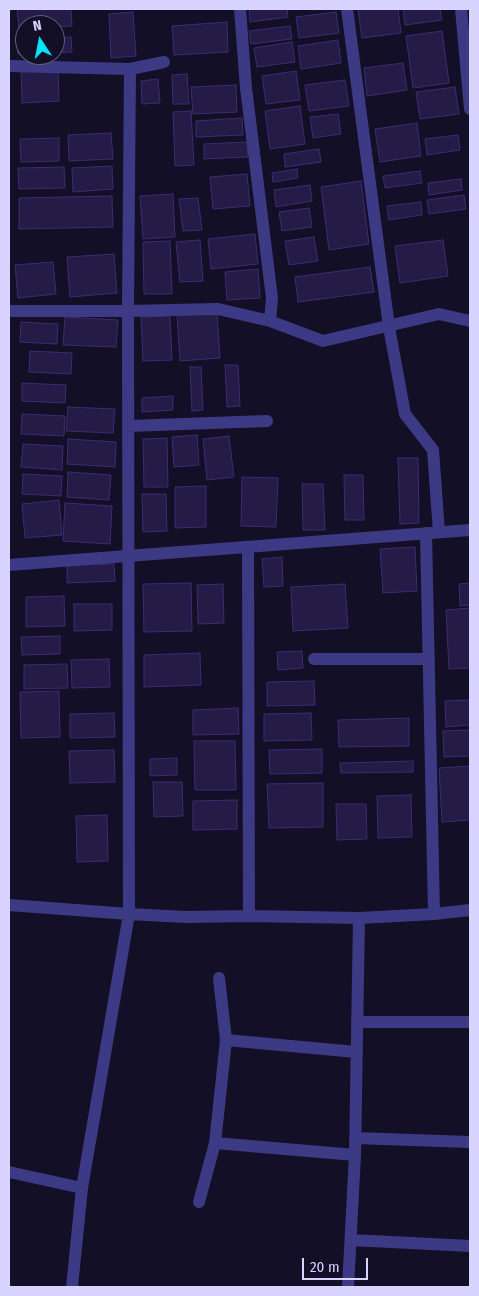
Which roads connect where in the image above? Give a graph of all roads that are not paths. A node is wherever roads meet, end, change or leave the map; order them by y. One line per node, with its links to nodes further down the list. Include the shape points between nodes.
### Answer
1 (240, 9): 10 (street, via 246,88 272,298)
2 (347, 9): 12 (street)
3 (461, 9): 7 (street)
4 (164, 62): 6 (street)
5 (9, 66): 6 (street)
6 (130, 69): 9 (street)
7 (470, 109)
8 (9, 311): 9 (street)
9 (128, 311): 10 (street, via 218,309); 14 (street)
10 (270, 321): 12 (street, via 323,342)
11 (470, 321): 12 (street, via 439,314)
12 (389, 327): 16 (street, via 405,414 433,450)
13 (267, 421): 14 (street)
14 (128, 426): 19 (street)
15 (470, 530): 16 (street)
16 (439, 532): 17 (street)
17 (426, 533): 18 (street); 22 (street)
18 (248, 547): 19 (street); 27 (street)
19 (129, 556): 20 (street); 25 (street)
20 (9, 565)
21 (314, 659): 22 (street)
22 (429, 659): 26 (street)
23 (9, 905): 25 (street)
24 (470, 910): 26 (street)
25 (130, 914): 27 (street); 39 (street)
26 (434, 914): 28 (street)
27 (249, 916): 28 (street)
28 (360, 918): 30 (street)
29 (219, 978): 32 (street)
30 (357, 1022): 31 (street); 33 (street)
31 (470, 1022)
32 (226, 1040): 33 (street); 36 (street)
33 (356, 1052): 34 (street)
34 (355, 1138): 35 (street); 37 (street)
35 (470, 1142)
36 (215, 1143): 37 (street); 40 (street)
37 (355, 1155): 41 (street)
38 (9, 1172): 39 (street)
39 (82, 1188): 43 (street)
40 (199, 1202)
41 (350, 1240): 42 (street); 44 (street)
42 (470, 1246)
43 (72, 1287)
44 (348, 1287)

